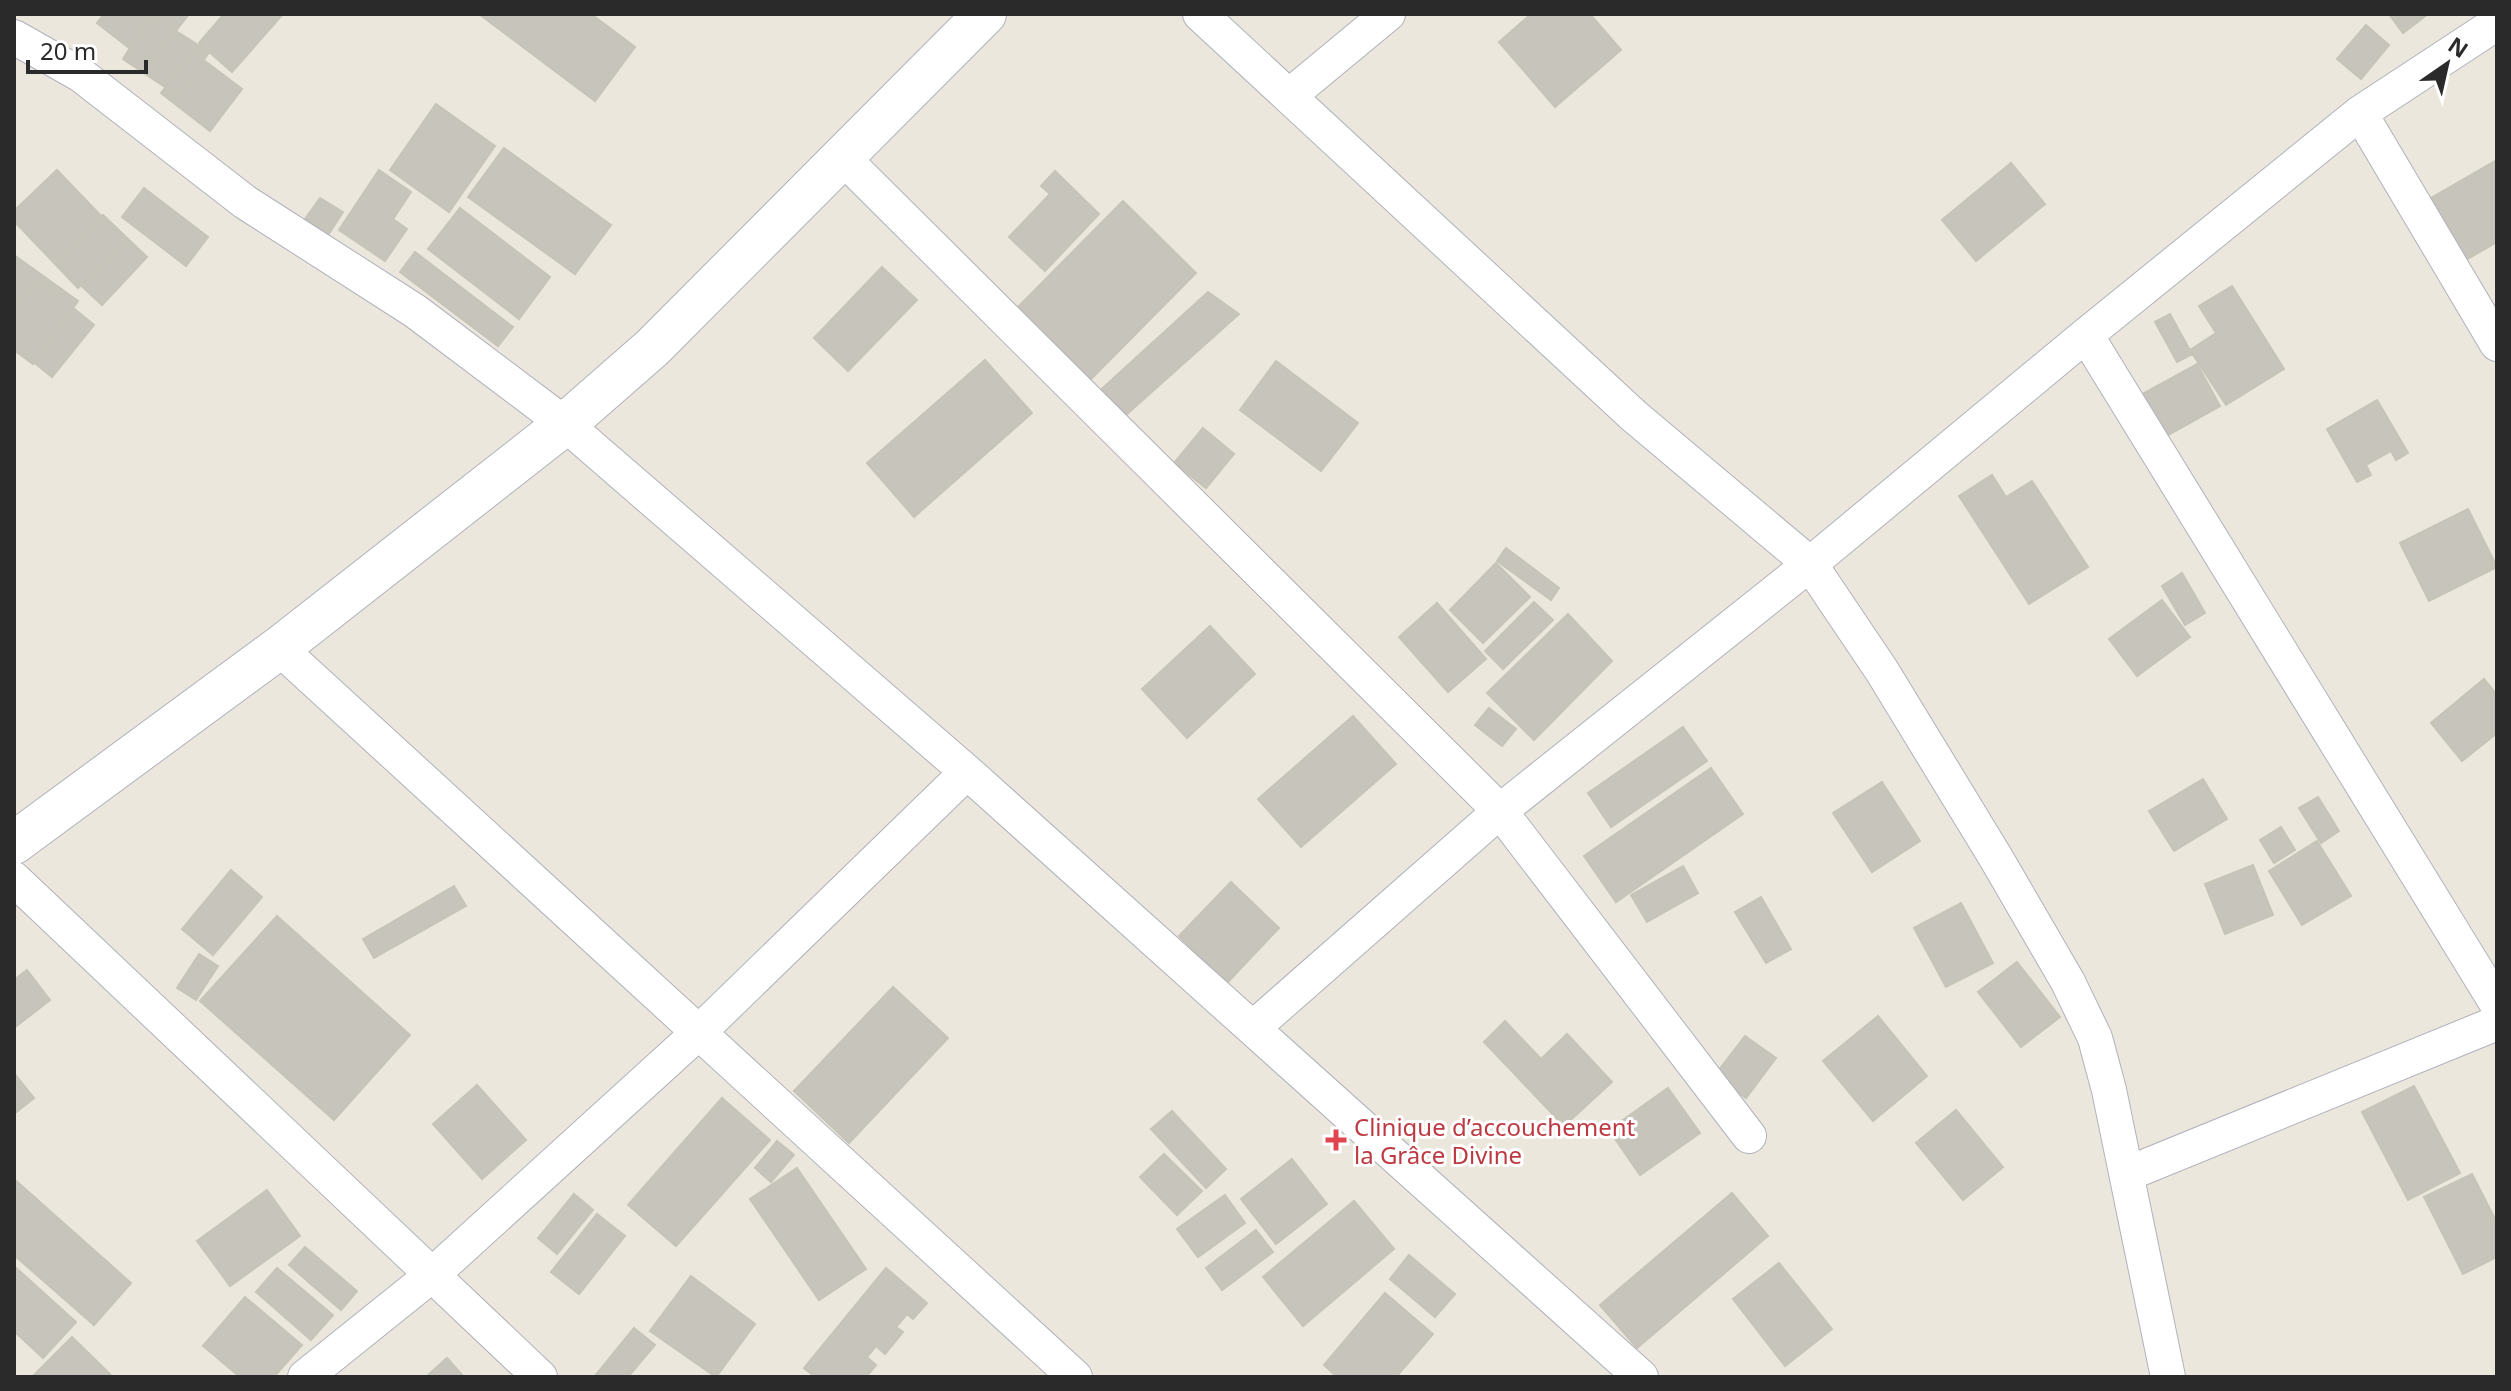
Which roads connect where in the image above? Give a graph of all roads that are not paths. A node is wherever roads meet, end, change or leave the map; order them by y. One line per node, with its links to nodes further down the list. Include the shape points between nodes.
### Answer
1 (985, 14): 8 (street)
2 (1200, 14): 6 (street)
3 (1388, 14): 6 (street)
4 (2497, 23): 7 (street)
5 (14, 37): 11 (street, via 81,75 245,202 415,311)
6 (1289, 96): 12 (street, via 1634,416)
7 (2360, 113): 9 (street); 10 (street)
8 (842, 157): 11 (street, via 652,348); 15 (street)
9 (2086, 335): 12 (street); 18 (street)
10 (2497, 344)
11 (565, 424): 13 (street); 14 (street)
12 (1810, 564): 15 (street); 23 (street, via 1882,671 2068,982 2095,1038)
13 (279, 648): 16 (street); 21 (street)
14 (967, 772): 20 (street); 21 (street)
15 (1500, 811): 20 (street); 22 (street)
16 (14, 843)
17 (14, 879): 24 (street)
18 (2497, 1004)
19 (2497, 1023): 23 (street)
20 (1253, 1028): 28 (street)
21 (698, 1033): 24 (street); 27 (street)
22 (1749, 1136)
23 (2127, 1174): 29 (street)
24 (432, 1275): 25 (street); 26 (street)
25 (305, 1377)
26 (540, 1377)
27 (1075, 1377)
28 (1641, 1377)
29 (2168, 1377)

